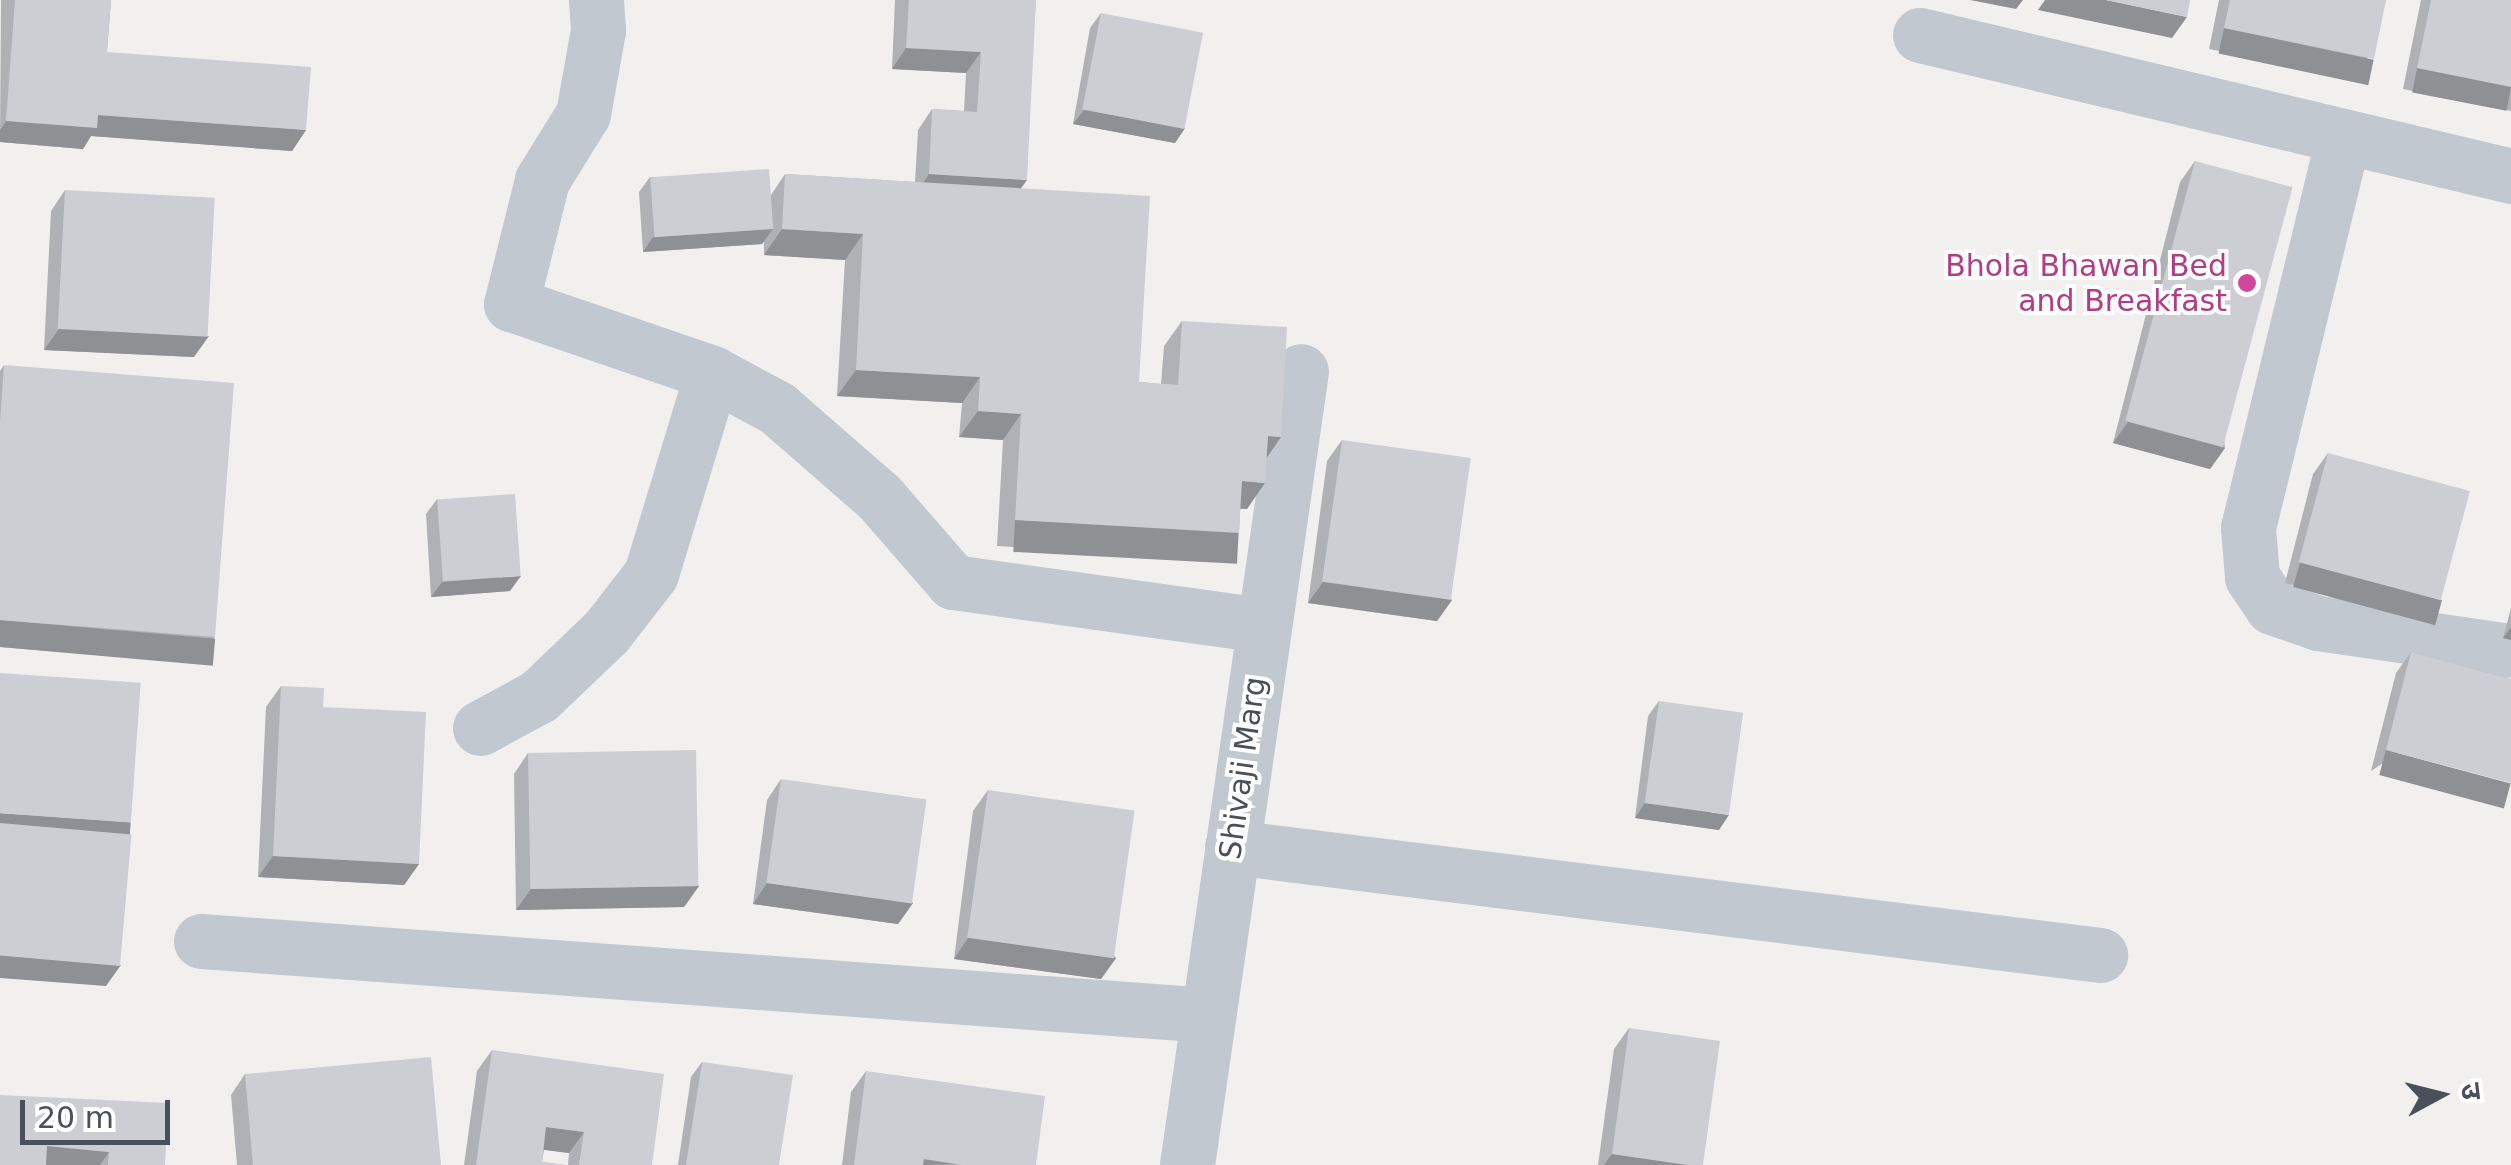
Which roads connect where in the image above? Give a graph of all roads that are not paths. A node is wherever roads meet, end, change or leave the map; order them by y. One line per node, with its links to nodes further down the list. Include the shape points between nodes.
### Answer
1 (596, 0): 6 (street, via 583,114 542,180 510,304)
2 (1920, 35): 3 (street)
3 (2343, 138): 4 (street); 8 (street, via 2248,528 2252,577 2272,607 2318,622)
4 (2511, 176)
5 (1300, 371): 7 (street, Shivaji Marg)
6 (712, 373): 7 (street, via 776,408 880,498 953,582); 9 (street, via 652,574 606,632 538,696)
7 (1264, 624): 10 (street, Shivaji Marg)
8 (2504, 650)
9 (480, 728)
10 (1232, 846): 12 (street); 13 (street, Shivaji Marg)
11 (201, 942): 13 (street)
12 (2100, 955)
13 (1208, 1016): 14 (street, Shivaji Marg)
14 (1188, 1165)

